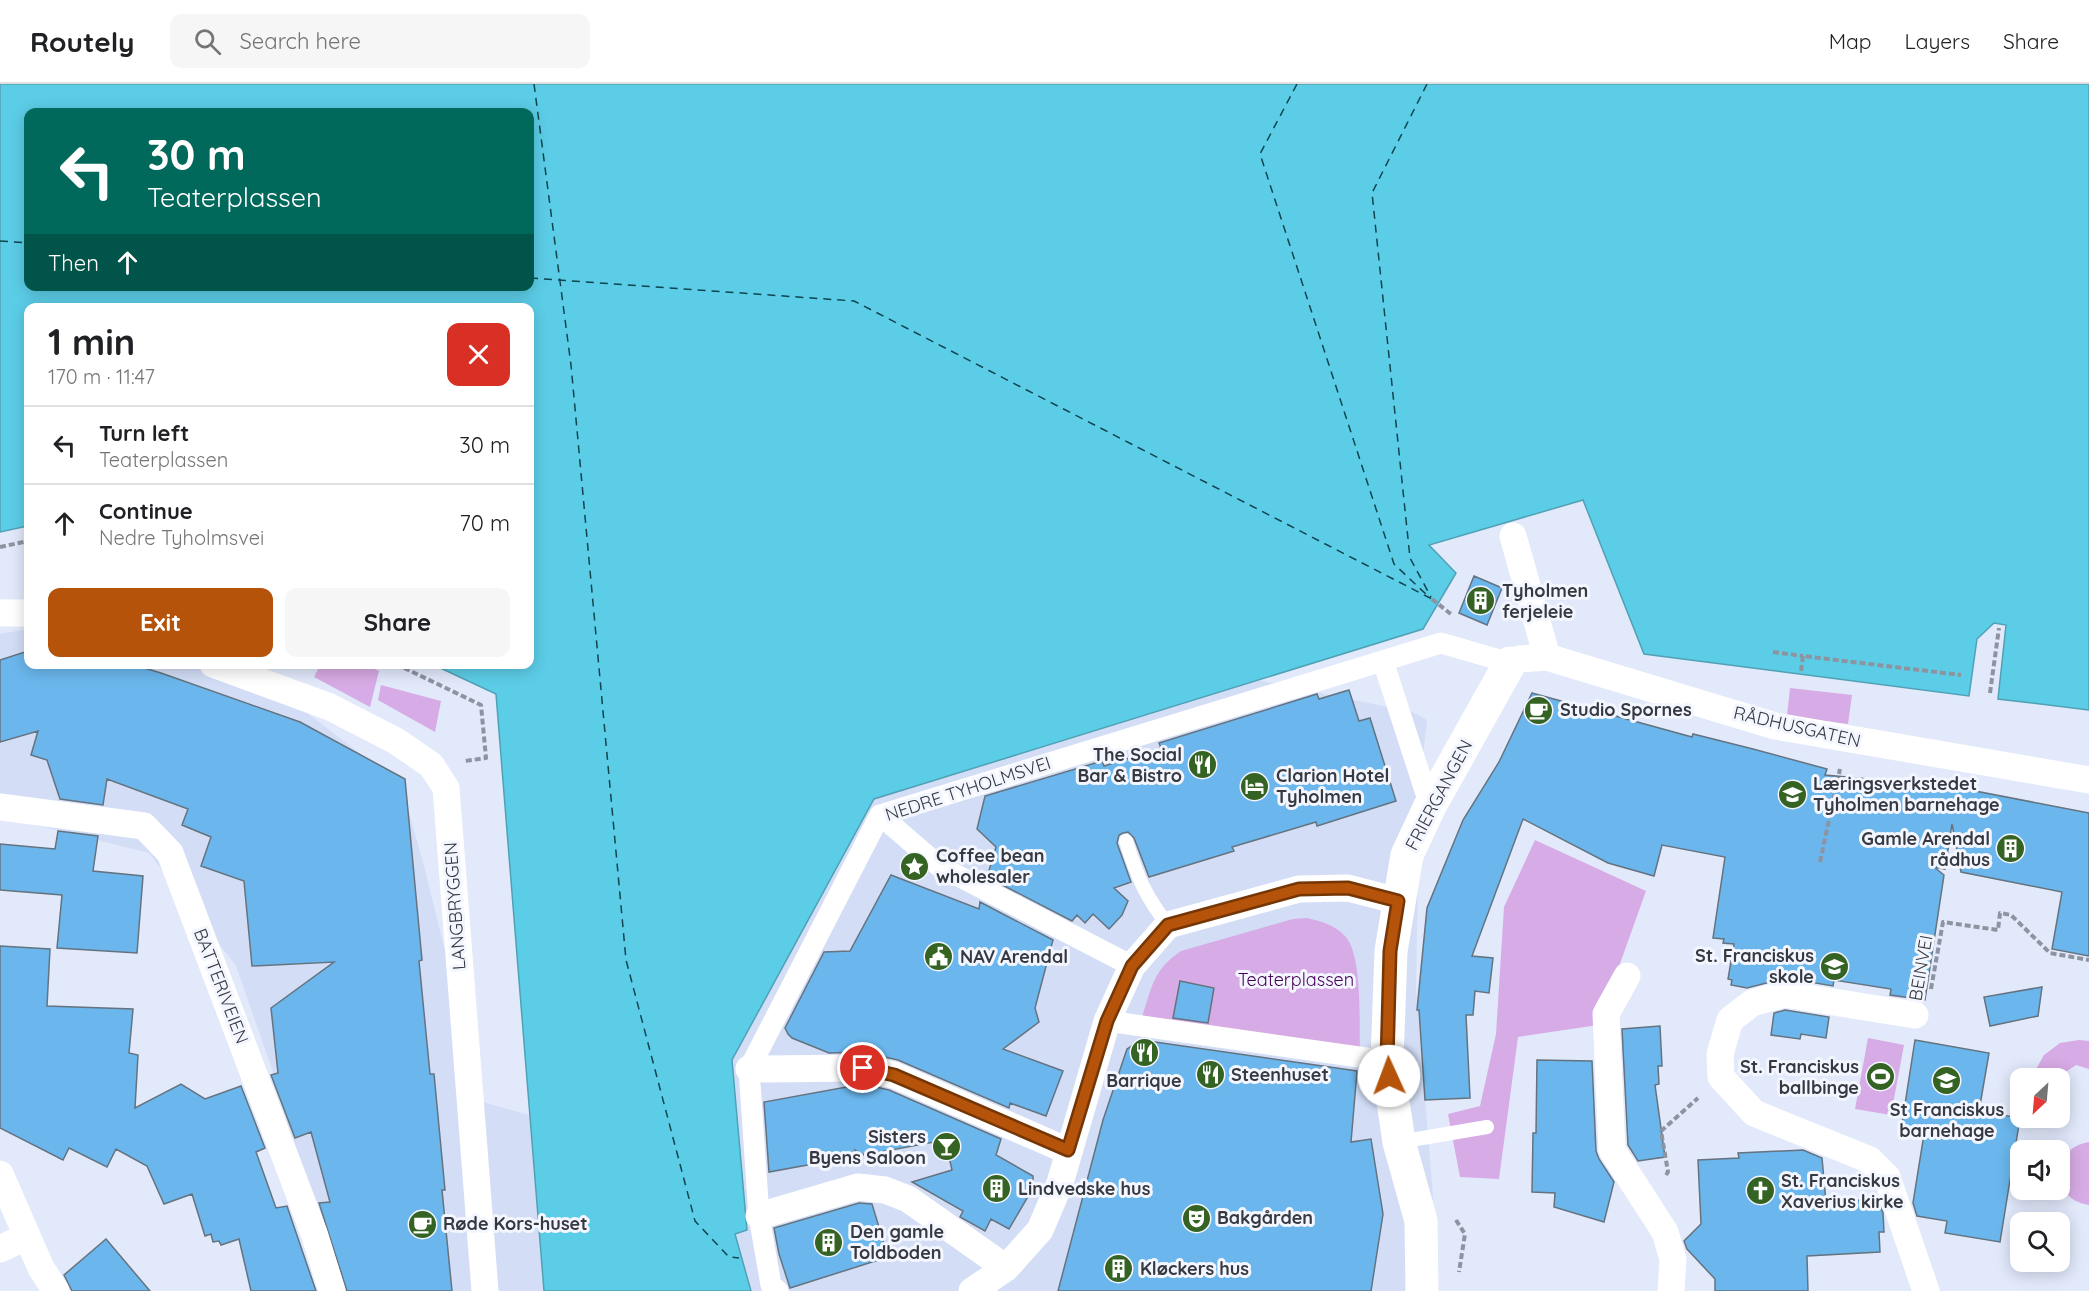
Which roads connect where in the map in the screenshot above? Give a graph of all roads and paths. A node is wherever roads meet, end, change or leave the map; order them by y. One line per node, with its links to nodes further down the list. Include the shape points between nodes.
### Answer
1 (1513, 536): 9 (street)
2 (24, 543): 3 (path)
3 (0, 547)
4 (0, 613): 5 (street)
5 (24, 613)
6 (1999, 628): 16 (path)
7 (1773, 652): 8 (path)
8 (1803, 656): 14 (path); 15 (path)
9 (1547, 657): 11 (street, RÅDHUSGATEN); 17 (street, RÅDHUSGATEN, via 1775,726)
10 (1383, 661): 11 (street, NEDRE TYHOLMSVEI, via 1441,643); 20 (street); 22 (street, NEDRE TYHOLMSVEI)
11 (1510, 663): 20 (street, FRIERGANGEN)
12 (227, 669): 18 (street, LANGBRYGGEN, via 330,706 396,741)
13 (406, 669): 18 (path, via 481,705 486,759)
14 (1802, 671)
15 (1961, 675)
16 (1990, 693)
17 (1847, 739): 19 (street, RÅDHUSGATEN); 24 (path)
18 (431, 765): 46 (street, LANGBRYGGEN, via 446,788)
19 (2089, 780)
20 (1430, 806): 25 (street, FRIERGANGEN, via 1407,855)
21 (0, 807): 45 (street, BATTERIVEIEN, via 144,826 170,853 314,1233)
22 (880, 815): 28 (street, via 939,866); 33 (street, NEDRE TYHOLMSVEI)
23 (1126, 841): 26 (lane, via 1137,876)
24 (1820, 862)
25 (1398, 901): 26 (street, via 1348,888 1299,889); 32 (street, FRIERGANGEN, via 1390,951)
26 (1168, 925): 28 (street)
27 (2089, 960): 30 (path, BEINVEI, via 2050,953 2011,915 2000,913 1998,930 1943,922 1927,1017)
28 (1132, 966): 31 (street)
29 (1627, 976): 39 (street, via 1606,1014 1612,1150)
30 (1915, 1015): 34 (street, via 1784,994 1752,1003 1730,1020 1720,1054)
31 (1107, 1021): 32 (street); 37 (street)
32 (1387, 1061): 36 (street, FRIERGANGEN)
33 (749, 1070): 37 (street, via 863,1068 894,1075); 40 (street)
34 (1721, 1077): 39 (path, via 1661,1131 1668,1172); 51 (street, via 1754,1113 1870,1160 1887,1176)
35 (1487, 1127): 36 (lane)
36 (1399, 1142): 49 (street, FRIERGANGEN, via 1422,1221)
37 (1068, 1150): 43 (street, via 1060,1183 1040,1230)
38 (0, 1174): 41 (street)
39 (1651, 1212): 50 (street, via 1665,1232 1673,1259)
40 (759, 1216): 43 (street, via 858,1187 885,1190 908,1199); 47 (street, via 771,1285)
41 (27, 1236): 42 (street); 44 (street)
42 (0, 1249)
43 (1006, 1268): 48 (street)
44 (56, 1291)
45 (332, 1291)
46 (485, 1291)
47 (778, 1291)
48 (972, 1291)
49 (1422, 1291)
50 (1671, 1291)
51 (1926, 1291)

